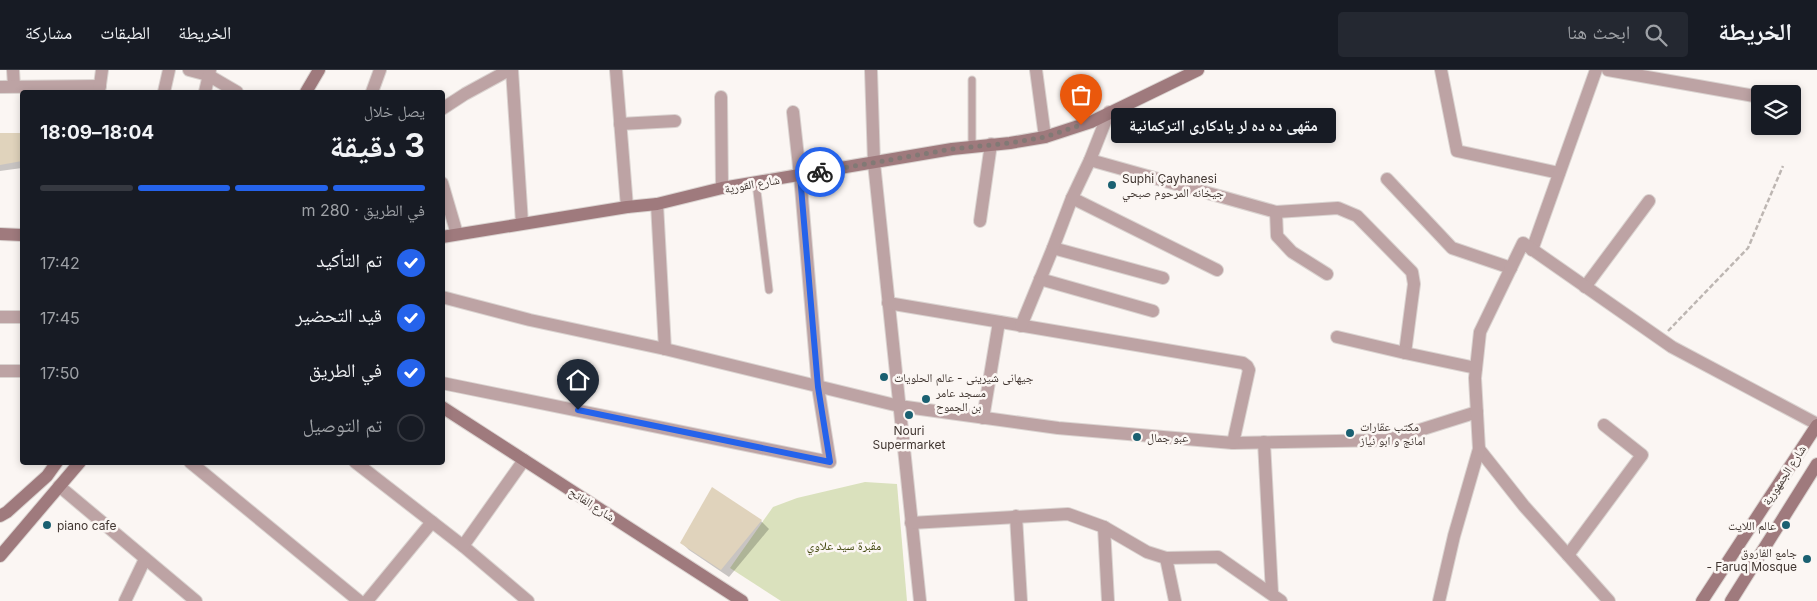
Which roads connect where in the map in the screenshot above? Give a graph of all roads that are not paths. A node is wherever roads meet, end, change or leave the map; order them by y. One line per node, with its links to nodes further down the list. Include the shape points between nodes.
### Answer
1 (13, 70): 18 (street)
2 (102, 70): 20 (street)
3 (169, 70): 21 (street)
4 (189, 70): 15 (street)
5 (319, 70): 24 (street)
6 (380, 70): 25 (street)
7 (510, 70): 28 (street); 50 (street)
8 (616, 70): 32 (street)
9 (871, 70): 37 (street)
10 (1036, 70): 33 (street)
11 (1198, 70): 16 (street, شارع القورية)
12 (1441, 70): 38 (street, via 1457,151)
13 (1596, 70): 38 (street)
14 (1608, 70): 26 (street)
15 (209, 72): 22 (street); 23 (street)
16 (1175, 75): 30 (street, شارع القورية)
17 (972, 80): 35 (lane)
18 (14, 86): 19 (street); 20 (street)
19 (0, 87)
20 (100, 89)
21 (164, 90)
22 (205, 90)
23 (234, 90)
24 (307, 90)
25 (373, 90)
26 (1751, 95)
27 (721, 97): 42 (street)
28 (445, 107)
29 (793, 112): 39 (street)
30 (1109, 112): 33 (street, شارع القورية); 36 (street)
31 (675, 122): 32 (street)
32 (620, 124): 47 (street)
33 (1045, 137): 34 (street, شارع القورية)
34 (991, 144): 35 (street, شارع القورية); 49 (street)
35 (972, 146): 37 (street, شارع القورية)
36 (1090, 160): 44 (street); 48 (street)
37 (874, 163): 39 (street, شارع القورية); 65 (street)
38 (1559, 173): 56 (street)
39 (800, 175): 41 (street, شارع القورية); 78 (street)
40 (1387, 179): 57 (street, via 1452,248)
41 (756, 183): 42 (street, شارع القورية); 63 (lane)
42 (722, 188): 46 (street, شارع القورية)
43 (445, 193): 53 (street)
44 (1072, 198): 55 (street); 58 (street)
45 (1650, 201): 62 (street)
46 (657, 204): 47 (street, شارع القورية); 72 (street)
47 (627, 206): 50 (street, شارع القورية)
48 (1276, 212): 59 (street, via 1277,236 1292,252); 73 (street, via 1338,208 1357,216 1403,262 1412,272 1414,284)
49 (980, 221)
50 (522, 223): 53 (street, شارع القورية)
51 (0, 234): 52 (street)
52 (20, 234)
53 (457, 234): 54 (street, شارع القورية)
54 (445, 236)
55 (1053, 248): 60 (street); 61 (street)
56 (1532, 250): 57 (street, via 1523,243); 62 (street)
57 (1511, 268): 74 (street, via 1480,332)
58 (1217, 270)
59 (1327, 274)
60 (1163, 278)
61 (1040, 279): 66 (street); 70 (street)
62 (1585, 287): 83 (street, via 1672,347)
63 (769, 290)
64 (445, 298): 72 (street)
65 (888, 302): 69 (street); 79 (street)
66 (1153, 311)
67 (0, 317): 68 (street)
68 (20, 317)
69 (999, 322): 70 (street); 82 (street)
70 (1020, 326): 86 (street, via 1243,363 1249,370)
71 (1337, 337): 73 (street)
72 (665, 350): 78 (street)
73 (1405, 353): 74 (street)
74 (1476, 368): 81 (street)
75 (0, 371): 76 (street)
76 (20, 371)
77 (445, 384): 78 (street, via 830,462)
78 (818, 387): 79 (street)
79 (899, 406): 82 (street); 99 (street)
80 (445, 409): 88 (street, شارع الفاتح)
81 (1477, 412): 85 (street, via 1388,440); 87 (street)
82 (983, 418): 86 (street)
83 (1817, 424): 119 (street, شارع الجمهورية)
84 (1604, 425): 102 (street, via 1642,455)
85 (1264, 442): 86 (street); 106 (street)
86 (1233, 443)
87 (1479, 449): 102 (street); 117 (street)
88 (524, 460): 101 (street); 112 (street, شارع الفاتح)
89 (1817, 464): 120 (street, شارع الجمهورية)
90 (55, 465): 94 (street)
91 (77, 465): 95 (street)
92 (194, 465): 109 (street)
93 (359, 465): 98 (street)
94 (47, 476): 95 (street); 96 (street)
95 (59, 486): 103 (street); 105 (street)
96 (0, 516)
97 (1016, 516): 99 (street); 100 (street, via 1068,514); 114 (street)
98 (432, 522): 101 (street); 110 (street)
99 (912, 523): 113 (street)
100 (1104, 528): 104 (street, via 1147,552); 115 (street)
101 (463, 546): 111 (street)
102 (1568, 555): 118 (street)
103 (0, 556)
104 (1166, 558): 106 (street, via 1218,557); 116 (street)
105 (145, 559): 107 (street); 108 (street)
106 (1276, 597)
107 (125, 601)
108 (196, 601)
109 (358, 601)
110 (367, 601)
111 (528, 601)
112 (742, 601)
113 (920, 601)
114 (1021, 601)
115 (1108, 601)
116 (1175, 601)
117 (1439, 601)
118 (1609, 601)
119 (1702, 601)
120 (1731, 601)

